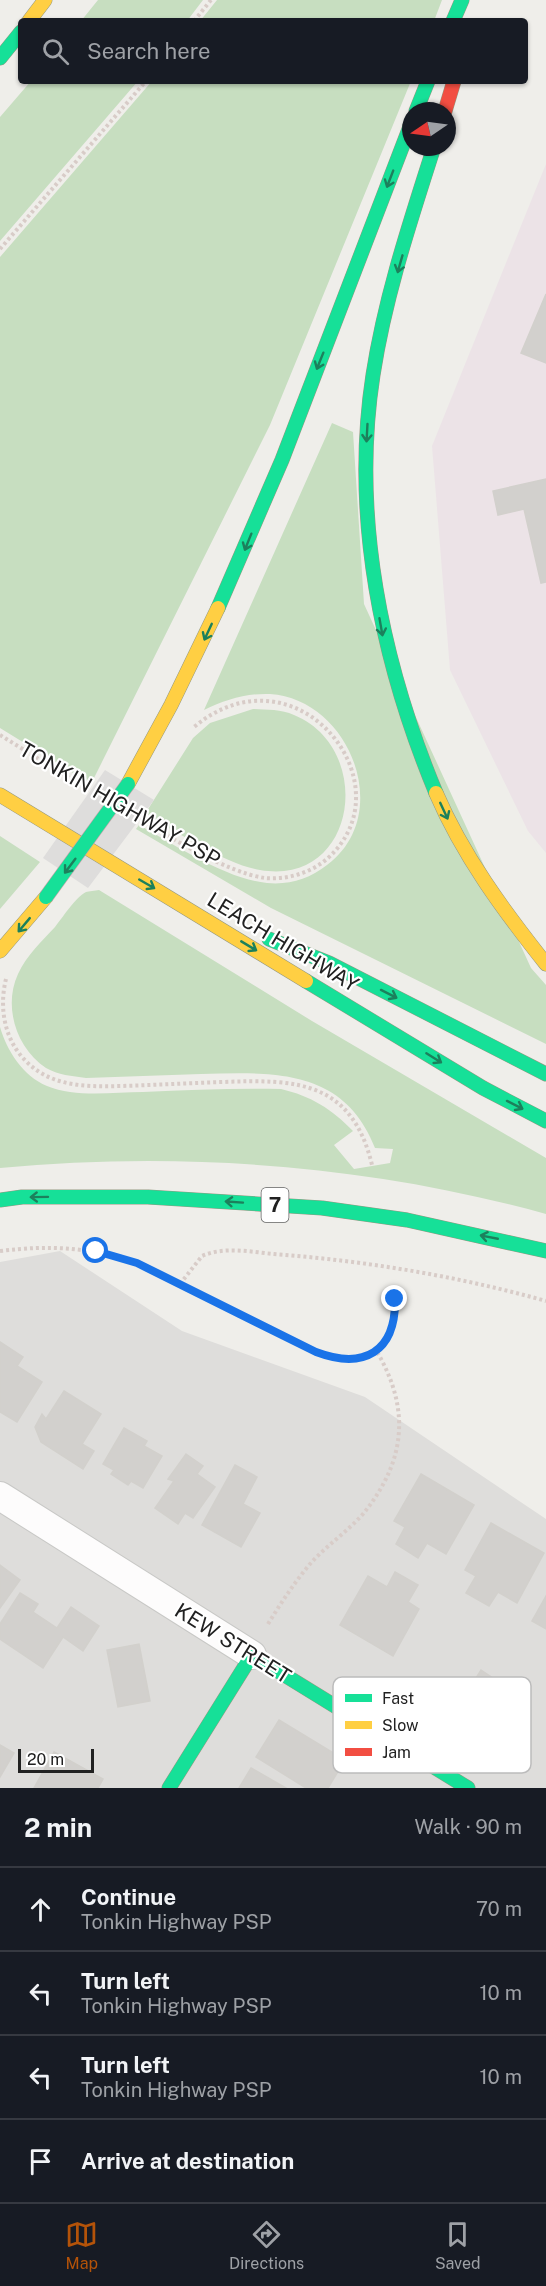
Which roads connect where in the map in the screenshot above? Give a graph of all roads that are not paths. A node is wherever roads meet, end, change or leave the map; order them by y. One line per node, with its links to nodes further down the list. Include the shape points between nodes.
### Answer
1 (45, 0): 3 (main road)
2 (462, 0): 4 (main road)
3 (31, 18)
4 (454, 18)
5 (18, 36): 6 (main road)
6 (0, 57)
7 (427, 84): 9 (main road)
8 (453, 84): 10 (main road)
9 (420, 102)
10 (448, 102)
11 (402, 148): 15 (main road, one-way to 15, bridge, via 332,333 201,647 128,784 46,897)
12 (431, 156): 16 (main road, one-way to 16, via 388,305 373,375 367,436 372,574 400,702 426,772 471,862)
13 (0, 795): 14 (main road, LEACH HIGHWAY, one-way to 14)
14 (181, 904): 17 (main road, one-way to 17, via 328,963); 18 (main road, LEACH HIGHWAY, one-way to 18, via 483,1088)
15 (0, 951)
16 (546, 964)
17 (546, 1074)
18 (546, 1121)
19 (0, 1200): 20 (main road, 7, one-way to 19, via 407,1220 322,1208 148,1197)
20 (546, 1251)
21 (0, 1496): 22 (street, KEW STREET)
22 (252, 1655): 23 (main road, KEW STREET); 25 (main road)
23 (333, 1705)
24 (444, 1773): 26 (main road, KEW STREET)
25 (169, 1788)
26 (468, 1788)

